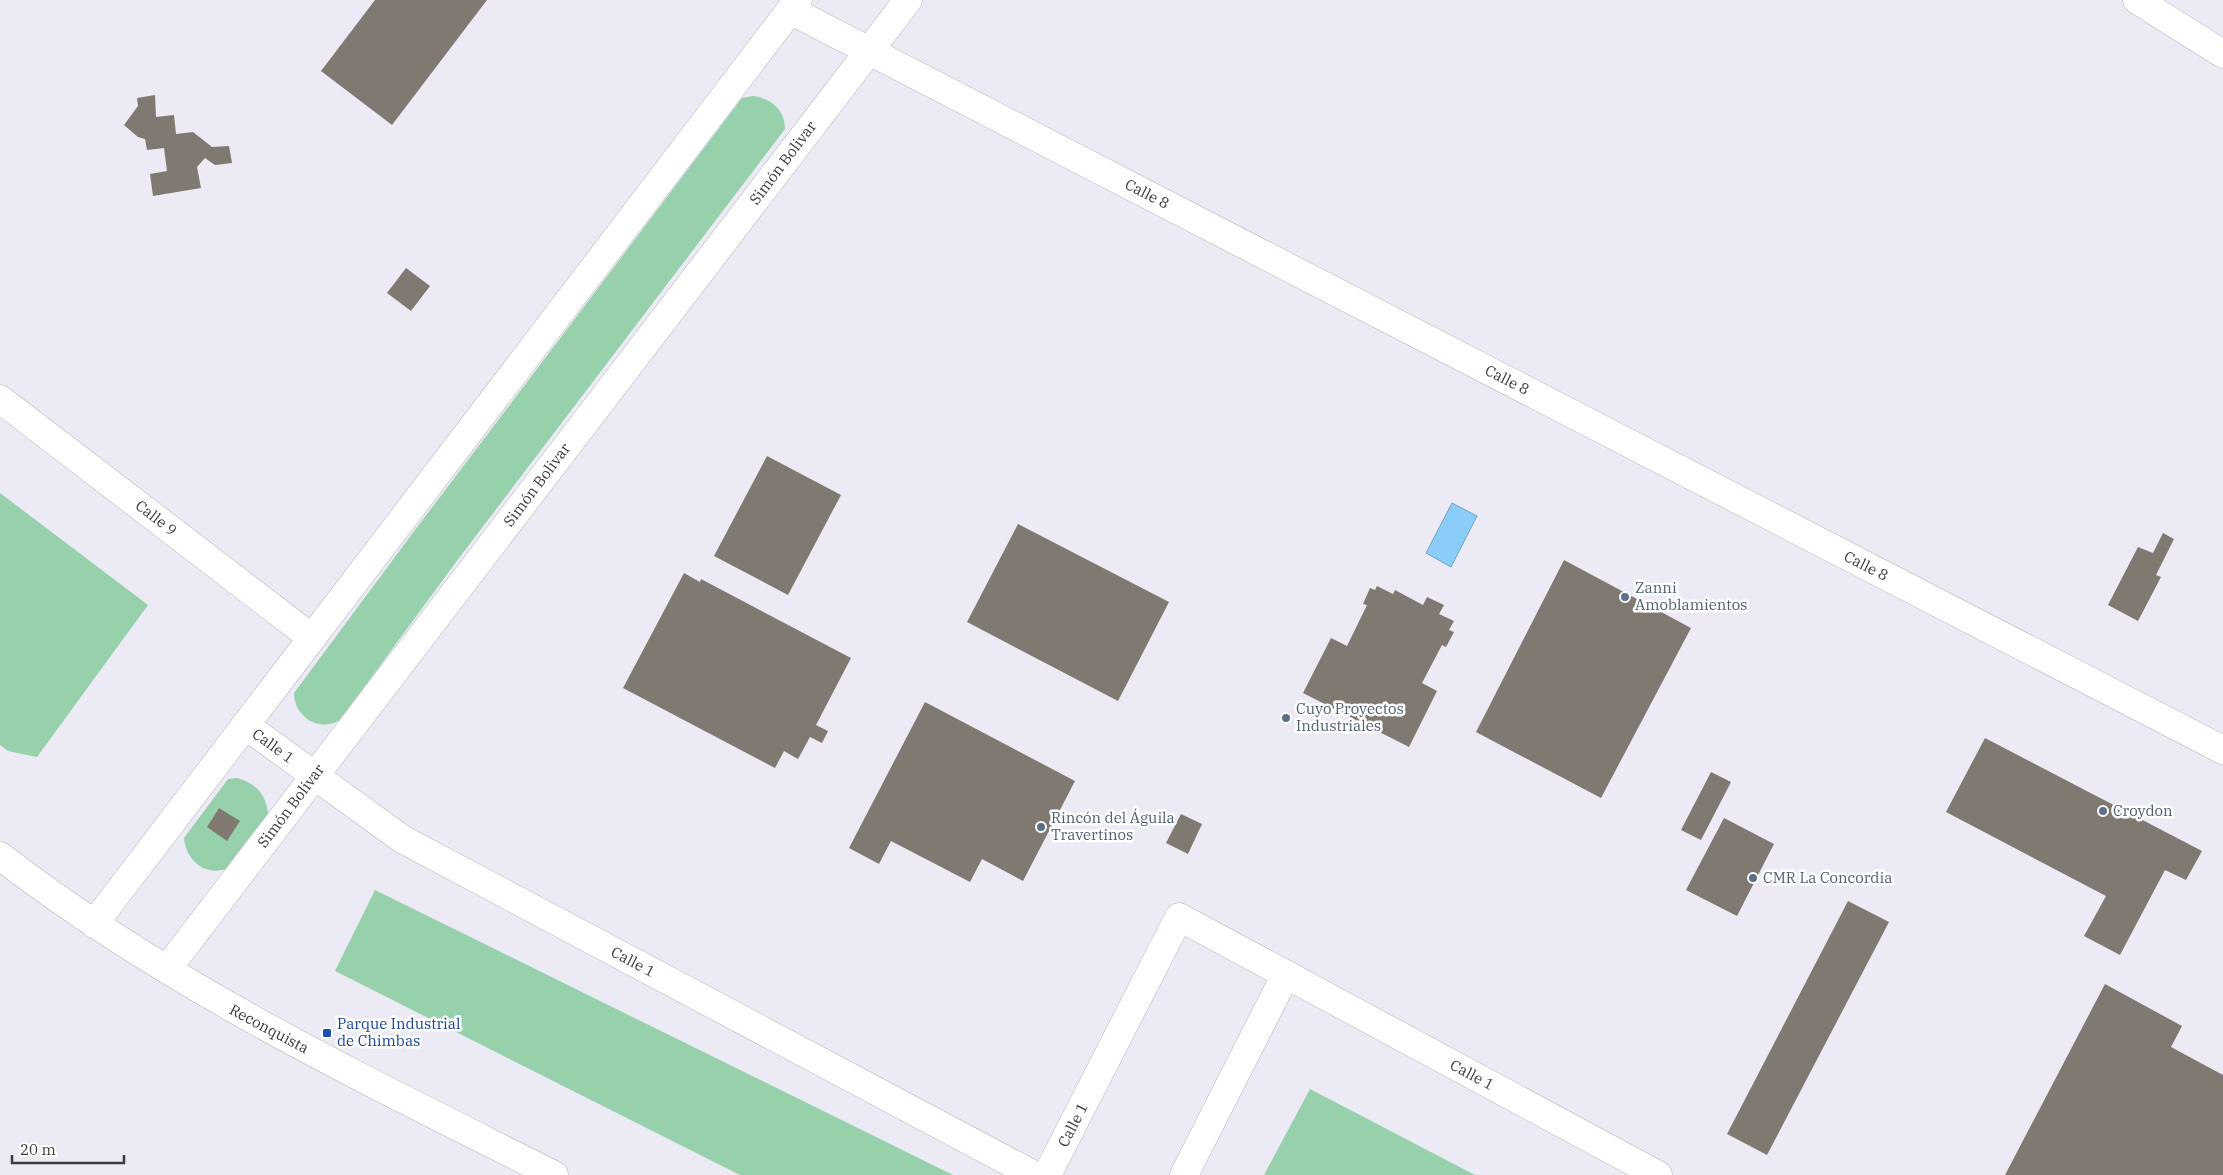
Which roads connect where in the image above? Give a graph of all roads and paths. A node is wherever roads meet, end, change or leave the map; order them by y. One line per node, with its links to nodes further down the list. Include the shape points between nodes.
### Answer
1 (908, 0): 4 (street, Simón Bolivar)
2 (2137, 0): 5 (street)
3 (794, 5): 4 (street, Calle 8); 7 (street)
4 (870, 50): 9 (street, Calle 8); 10 (street, Simón Bolivar)
5 (2223, 54)
6 (0, 399): 7 (street, Calle 9)
7 (312, 638): 8 (street)
8 (245, 726): 10 (street, Calle 1); 12 (street)
9 (2223, 750)
10 (315, 776): 13 (street, Simón Bolivar); 16 (street, Calle 1, via 402,839)
11 (0, 856): 12 (street, Reconquista)
12 (94, 924): 13 (street, Reconquista)
13 (167, 969): 15 (street, Reconquista, via 268,1029)
14 (1286, 974): 17 (street, Calle 1, via 1179,917); 18 (street); 19 (street, Calle 1)
15 (554, 1175)
16 (1034, 1175)
17 (1047, 1175)
18 (1184, 1175)
19 (1658, 1175)

